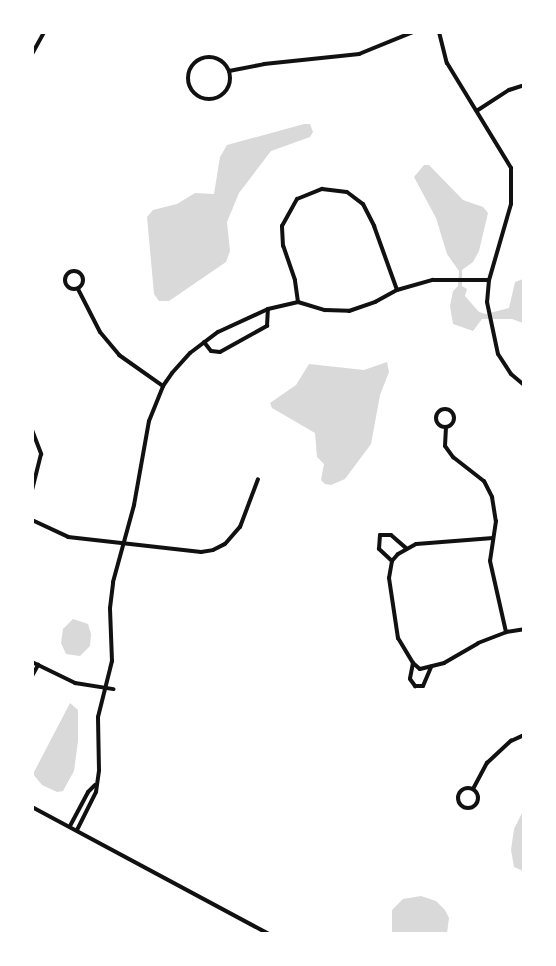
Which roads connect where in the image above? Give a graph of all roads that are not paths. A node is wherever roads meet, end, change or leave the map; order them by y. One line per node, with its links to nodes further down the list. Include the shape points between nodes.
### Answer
1 (44, 32): 4 (street)
2 (413, 32): 5 (street, via 359,54)
3 (439, 32): 7 (street, via 447,63)
4 (32, 54)
5 (229, 71): 5 (street, via 215,57 202,58 191,67 190,87 200,97 220,95 229,85)
6 (524, 85): 7 (street, via 509,90)
7 (478, 110): 8 (street, via 506,157 512,185 511,204)
8 (489, 280): 10 (street, via 449,279); 14 (street, via 487,302 498,354 511,374)
9 (78, 289): 9 (street, via 83,278 76,271 70,272 64,278 65,284 69,289); 15 (street, via 100,332 119,356)
10 (396, 290): 11 (street, via 349,311 325,310); 11 (street, via 372,220 363,204 347,192 322,189 297,200 282,226 282,246 295,280)
11 (298, 302): 12 (street)
12 (268, 309): 13 (street, via 232,324); 13 (street, via 267,326 220,352 211,351)
13 (204, 342): 15 (street, via 181,362)
14 (524, 385)
15 (163, 386): 22 (street, via 149,421)
16 (446, 427): 16 (street, via 440,426 436,418 439,411 445,409 454,416 453,422); 21 (street, via 445,446 453,457 484,481 492,497 496,521)
17 (32, 430): 19 (street, via 41,454 40,472)
18 (258, 479): 22 (street, via 248,512 225,544 201,552)
19 (32, 490)
20 (32, 520): 22 (street, via 68,537)
21 (493, 538): 23 (street, via 416,544); 26 (street, via 490,561)
22 (125, 544): 32 (street, via 113,582 110,608 112,661)
23 (406, 548): 24 (street); 24 (street, via 390,535 380,535 379,549)
24 (392, 561): 28 (street, via 389,593 398,638)
25 (524, 629): 26 (street)
26 (506, 632): 30 (street)
27 (32, 662): 29 (street)
28 (413, 663): 30 (street, via 420,669); 30 (street, via 410,679 415,686 423,686)
29 (38, 665): 31 (street); 32 (street, via 75,683)
30 (431, 667)
31 (32, 676)
32 (103, 689): 33 (street); 35 (street, via 98,717 101,756)
33 (114, 689)
34 (524, 735): 36 (street, via 510,741 487,763)
35 (95, 785): 38 (street); 39 (street, via 93,800)
36 (473, 790): 36 (street, via 478,797 476,803 465,807 460,804 459,794 466,788)
37 (32, 807): 38 (street)
38 (70, 826): 39 (street)
39 (77, 830): 40 (street)
40 (269, 934)

